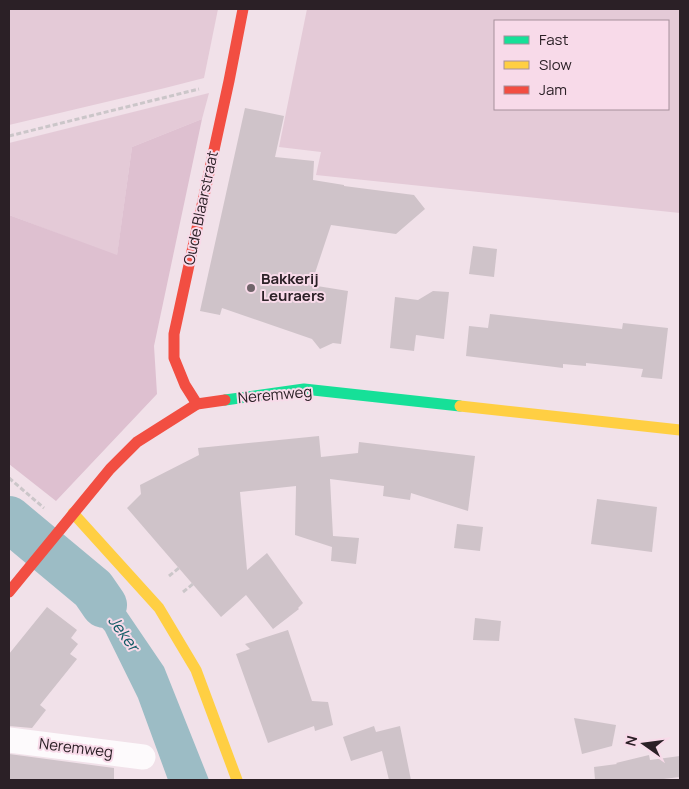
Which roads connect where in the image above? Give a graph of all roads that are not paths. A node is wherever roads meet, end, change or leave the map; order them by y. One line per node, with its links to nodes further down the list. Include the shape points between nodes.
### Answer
1 (243, 9): 2 (street, Oude Blaarstraat, via 174,334 174,358)
2 (197, 404): 3 (street, Neremweg, via 304,390); 4 (street, Neremweg, via 137,442)
3 (680, 430)
4 (73, 513): 5 (street, Neremweg); 8 (street, via 159,608 196,670)
5 (9, 592)
6 (9, 740): 7 (street, Neremweg)
7 (143, 757)
8 (238, 780)

